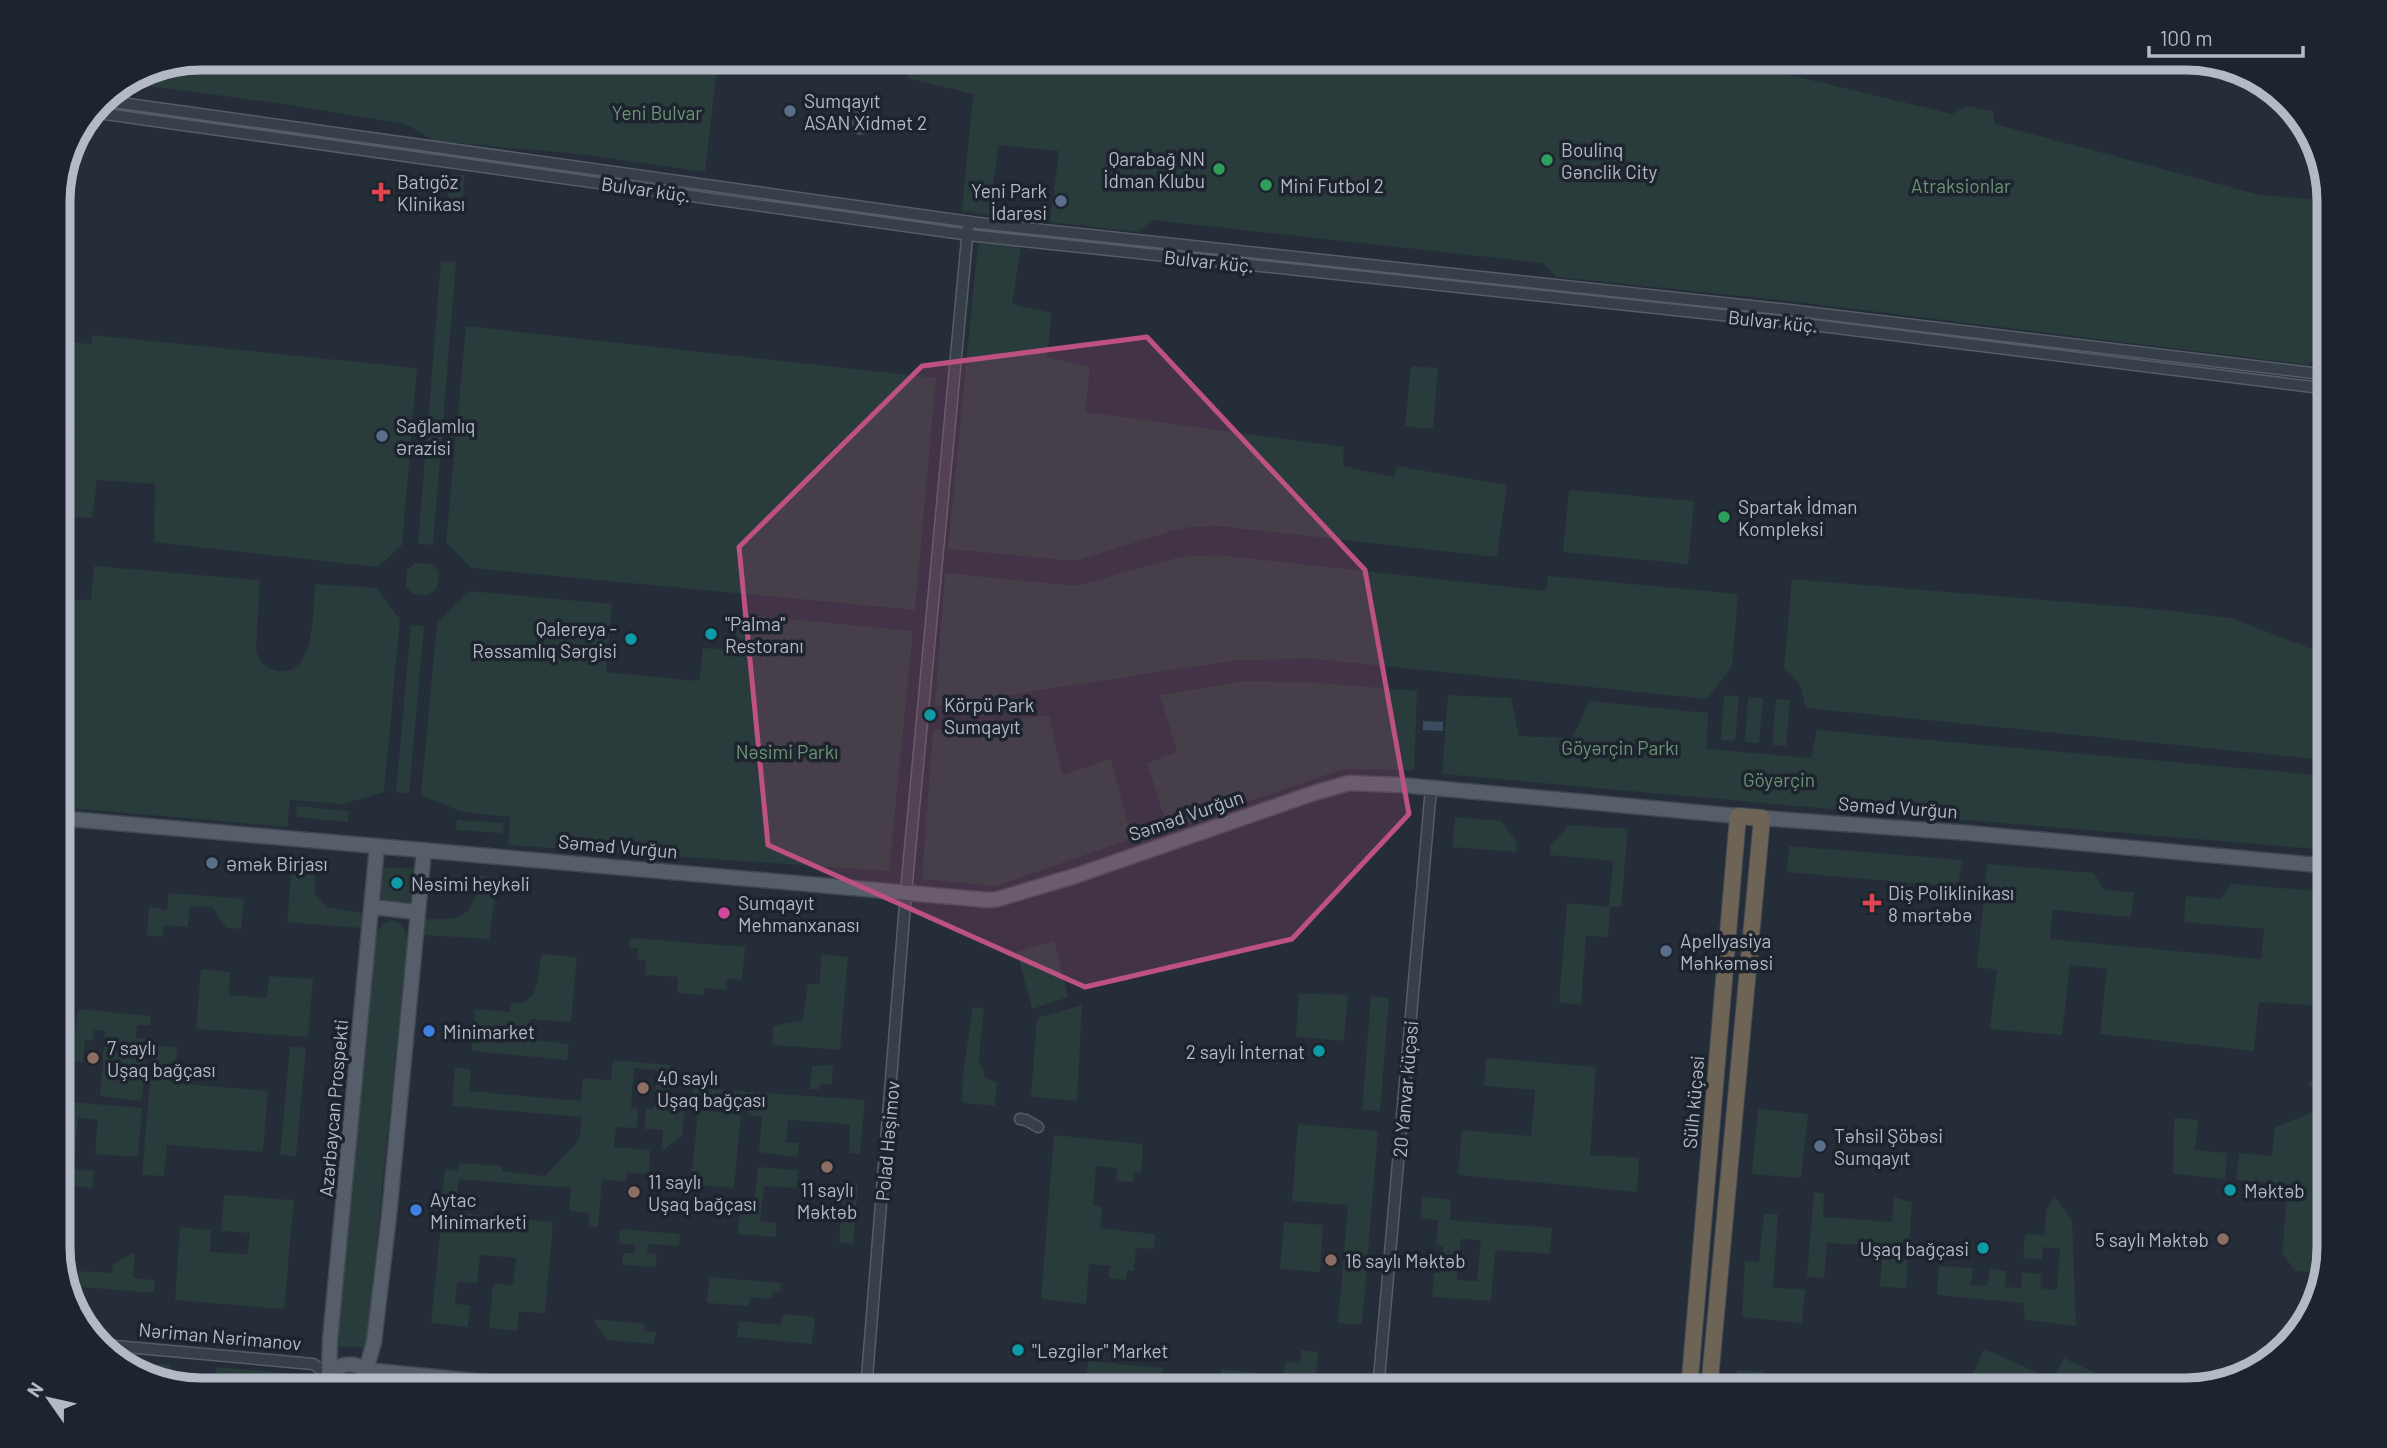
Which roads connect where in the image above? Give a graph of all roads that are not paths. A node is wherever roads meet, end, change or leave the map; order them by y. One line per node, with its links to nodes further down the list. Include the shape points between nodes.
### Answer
1 (114, 102): 5 (street, Bulvar küç.)
2 (114, 103): 4 (street)
3 (103, 114): 4 (street, Bulvar küç.)
4 (112, 115): 6 (street, Bulvar küç.)
5 (423, 144): 6 (street); 7 (street, Bulvar küç.)
6 (421, 158): 8 (street, Bulvar küç.)
7 (968, 221): 8 (street, Polad Həşimov); 9 (street, Bulvar küç.)
8 (967, 234): 10 (street, Bulvar küç.); 24 (street, Polad Həşimov)
9 (1127, 239): 10 (street); 11 (street, Bulvar küç.)
10 (1126, 252): 12 (street, Bulvar küç.)
11 (1455, 274): 12 (street); 13 (street, Bulvar küç.)
12 (1453, 287): 15 (street, Bulvar küç., via 1788,322)
13 (2294, 371): 14 (street, Bulvar küç.); 15 (street)
14 (2317, 374)
15 (2292, 384): 16 (street, Bulvar küç.)
16 (2317, 387)
17 (1431, 788): 18 (main road, Səməd Vurğun); 24 (main road, Səməd Vurğun, via 1364,783 1332,787 998,899); 38 (street, 20 Yanvar küçəsi)
18 (1738, 817): 19 (highway, Səməd Vurğun); 29 (highway, Sülh küçəsi)
19 (1762, 818): 23 (main road, Səməd Vurğun); 30 (highway)
20 (70, 819): 21 (main road, Səməd Vurğun)
21 (377, 846): 22 (main road, Səməd Vurğun); 25 (main road, Azərbaycan Prospekti)
22 (424, 850): 24 (main road, Səməd Vurğun); 26 (main road)
23 (2317, 865)
24 (906, 892): 37 (street, Polad Həşimov)
25 (372, 907): 26 (main road); 33 (main road, Azərbaycan Prospekti)
26 (418, 912): 32 (main road, via 389,1216 374,1342)
27 (1020, 1119): 28 (street)
28 (1038, 1127)
29 (1712, 1129): 30 (highway); 39 (highway, Sülh küçəsi)
30 (1734, 1130): 40 (highway)
31 (115, 1346): 33 (street, Nəriman Nərimanov, via 313,1364)
32 (366, 1370): 33 (main road, via 346,1365); 35 (main road); 36 (main road)
33 (329, 1375): 34 (main road, Azərbaycan Prospekti)
34 (328, 1378)
35 (372, 1378)
36 (447, 1378)
37 (867, 1378)
38 (1379, 1378)
39 (1690, 1378)
40 (1710, 1378)

